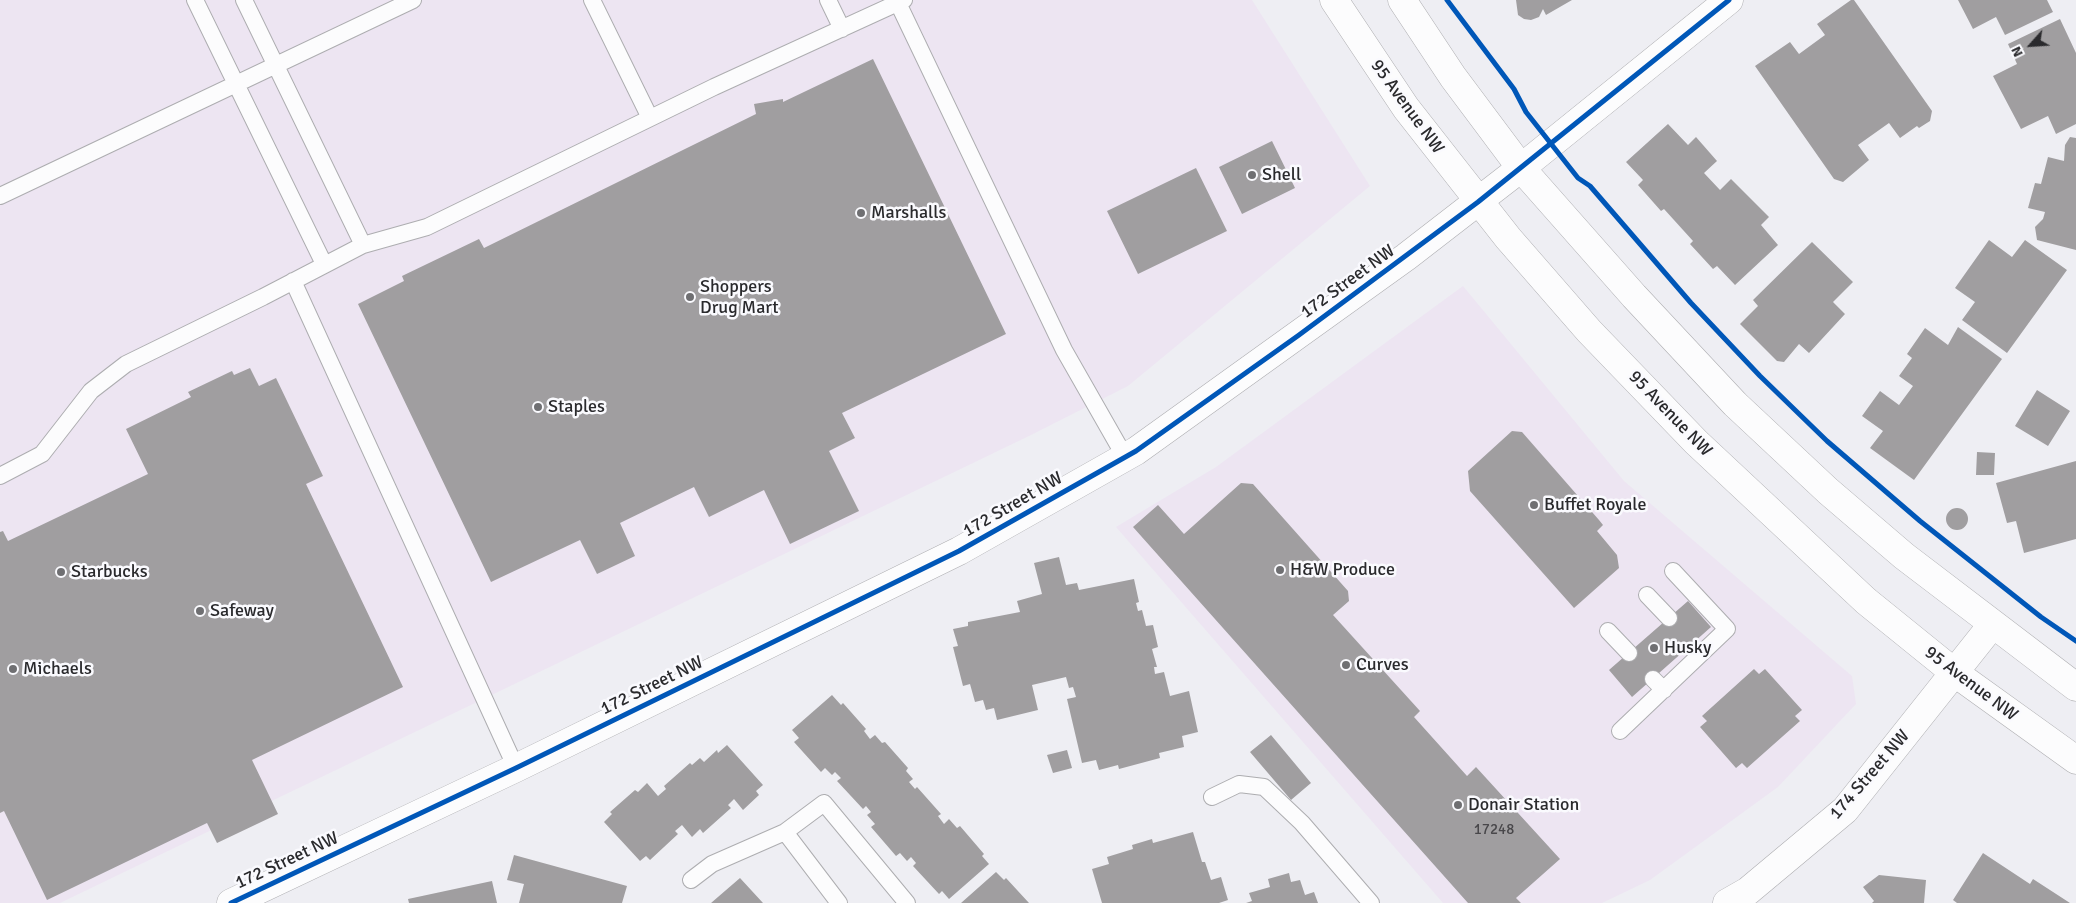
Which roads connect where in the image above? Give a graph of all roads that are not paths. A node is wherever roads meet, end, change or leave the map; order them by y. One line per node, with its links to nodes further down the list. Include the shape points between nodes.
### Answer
1 (195, 0): 12 (lane)
2 (244, 0): 11 (lane)
3 (413, 0): 11 (lane)
4 (592, 0): 13 (lane)
5 (828, 0): 10 (lane)
6 (1334, 0): 16 (street, 95 Avenue NW, via 1406,108)
7 (1402, 0): 14 (street, via 1453,77)
8 (1729, 0): 14 (street, 172 Street NW)
9 (901, 1): 10 (lane); 20 (lane, via 1064,350)
10 (842, 29): 13 (lane)
11 (275, 65): 12 (lane); 17 (lane)
12 (235, 83): 15 (lane); 18 (lane)
13 (650, 118): 17 (lane, via 427,227)
14 (1521, 168): 16 (street, 172 Street NW); 25 (street, via 1634,296 1736,404 1828,491)
15 (0, 196)
16 (1478, 202): 20 (street, 172 Street NW, via 1277,351); 28 (street, 95 Avenue NW, via 1589,331 1696,442 1866,601)
17 (363, 245): 18 (lane)
18 (324, 264): 19 (lane)
19 (293, 281): 21 (lane, via 126,364 91,391 42,454); 32 (lane)
20 (1124, 457): 32 (street, 172 Street NW, via 959,551)
21 (0, 476)
22 (1673, 571): 30 (lane, via 1727,629 1699,646 1658,684)
23 (1647, 595): 24 (lane)
24 (1669, 618)
25 (1992, 625): 28 (street, 174 Street NW); 29 (street)
26 (1608, 631): 27 (lane)
27 (1629, 653)
28 (1955, 673): 31 (street, 95 Avenue NW); 40 (street, 174 Street NW, via 1846,810 1748,891)
29 (2076, 688)
30 (1620, 731)
31 (2076, 760)
32 (516, 768): 36 (street, 172 Street NW)
33 (1212, 797): 39 (lane, via 1239,784 1264,787 1309,830)
34 (785, 832): 35 (lane, via 712,864); 37 (lane); 38 (lane, via 824,803)
35 (691, 880)
36 (230, 903)
37 (839, 903)
38 (907, 903)
39 (1371, 903)
40 (1726, 903)

